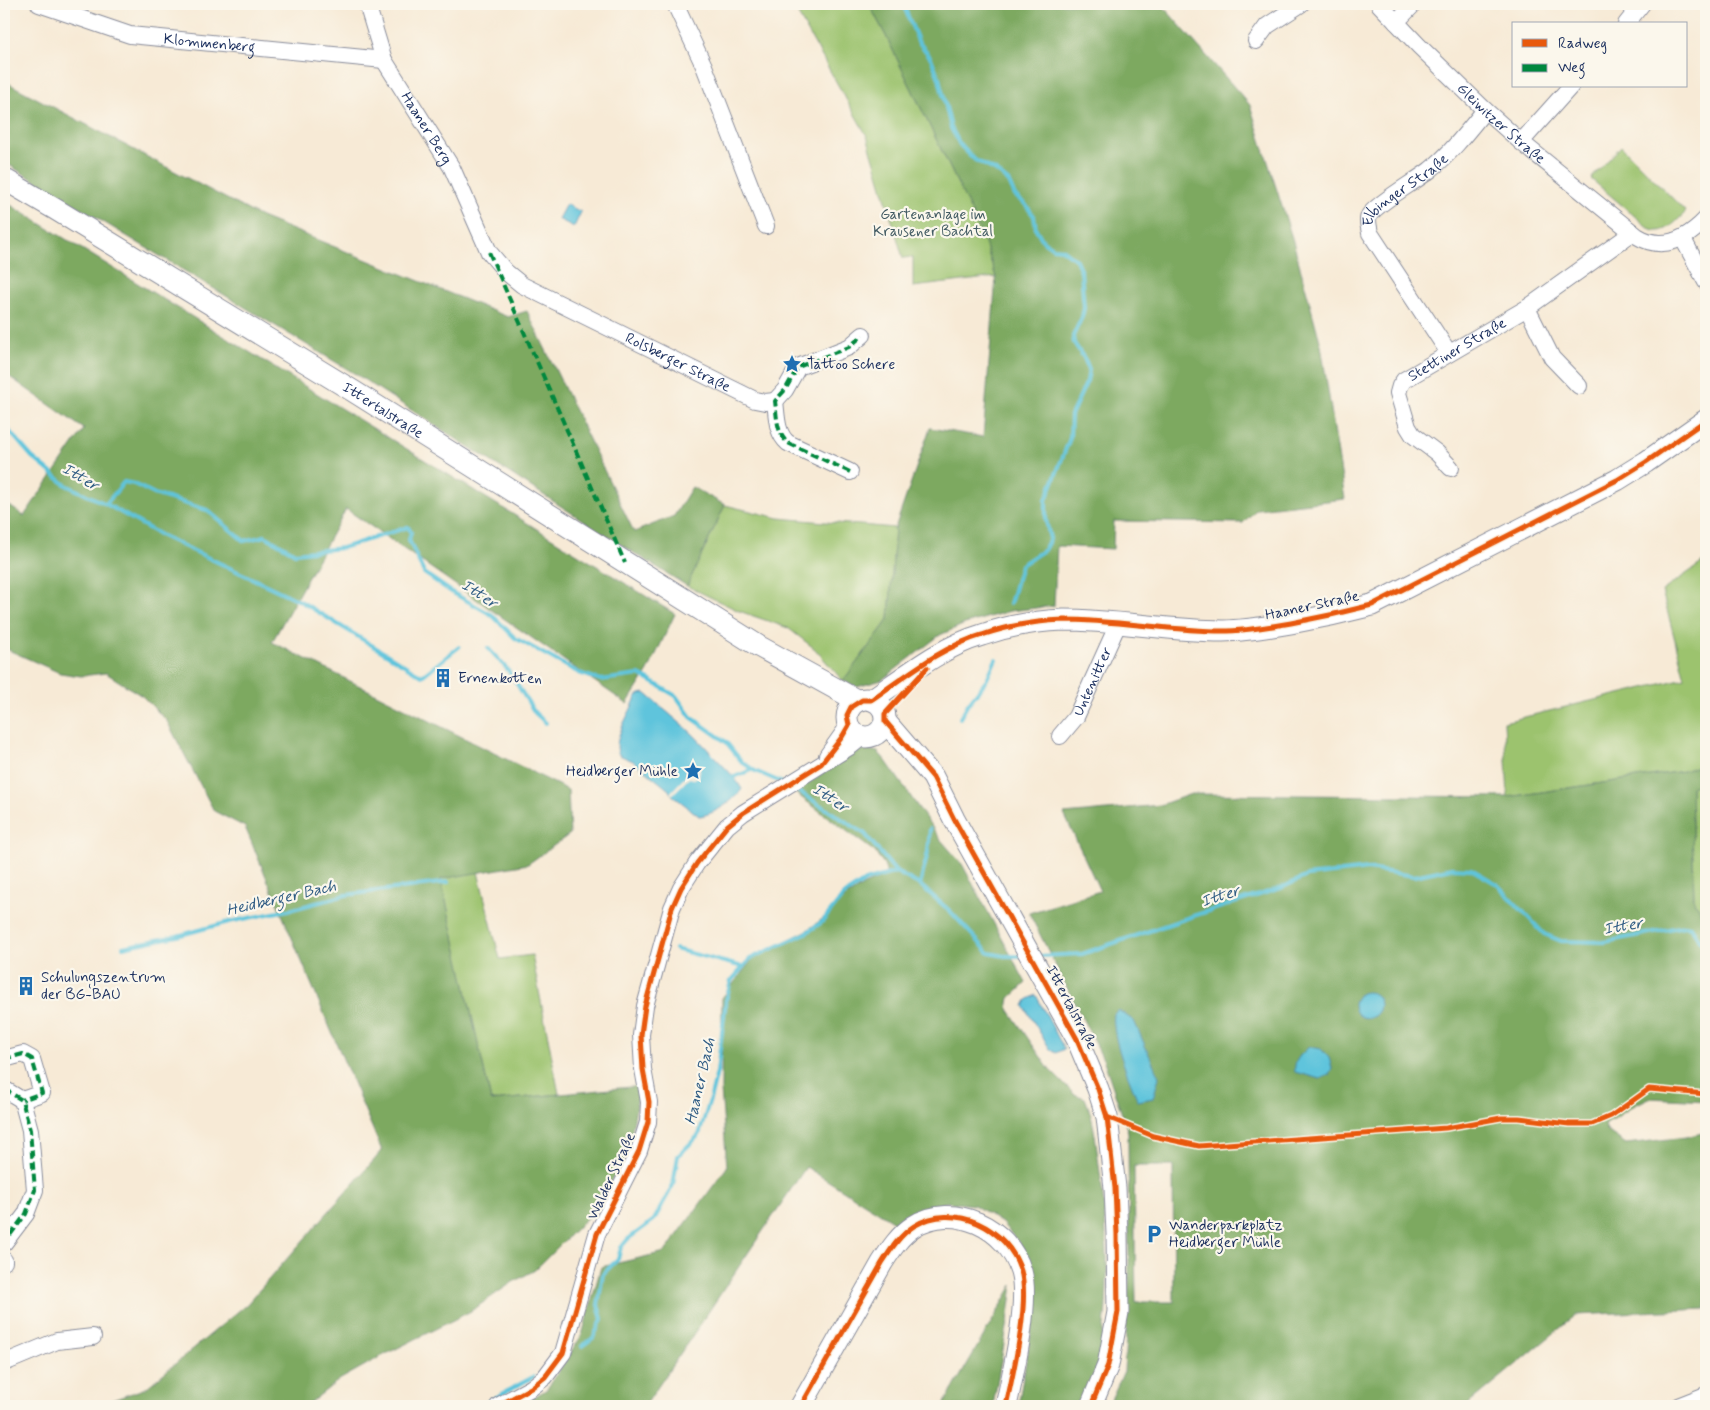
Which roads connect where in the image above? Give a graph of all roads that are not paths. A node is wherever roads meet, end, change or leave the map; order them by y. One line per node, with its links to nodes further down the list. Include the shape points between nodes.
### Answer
1 (39, 4): 11 (street, Klommenberg, via 130,35)
2 (367, 4): 11 (street, Haaner Berg)
3 (675, 4): 17 (street, via 704,66)
4 (1301, 4): 10 (street, via 1267,26)
5 (1379, 4): 8 (street, Gleiwitzer Straße)
6 (1414, 4): 8 (street)
7 (1642, 4): 9 (street)
8 (1396, 22): 13 (street, Gleiwitzer Straße)
9 (1628, 22)
10 (1256, 41)
11 (384, 60): 20 (street, Haaner Berg, via 452,168)
12 (1569, 88): 14 (street)
13 (1485, 110): 14 (street, Gleiwitzer Straße); 24 (street, Elbinger Straße, via 1440,161 1368,216 1370,233)
14 (1521, 142): 18 (street, Gleiwitzer Straße)
15 (4, 179): 31 (main road, Ittertalstraße, via 353,391 760,647 836,704)
16 (1706, 219): 19 (street)
17 (766, 226)
18 (1632, 233): 19 (street, via 1656,243); 22 (street, Stettiner Straße)
19 (1683, 239): 21 (street)
20 (489, 252): 26 (street, Rolsberger Straße, via 522,285 755,400)
21 (1706, 282)
22 (1527, 308): 24 (street, Stettiner Straße); 25 (street, via 1552,358)
23 (863, 335): 26 (street, via 849,347 798,367)
24 (1449, 353): 28 (street, Stettiner Straße, via 1404,380 1398,393 1413,435)
25 (1579, 386)
26 (775, 401): 29 (street, via 782,438)
27 (1706, 420): 30 (main road, Haaner Straße, via 1617,480 1372,605 1271,626 1225,631)
28 (1451, 468)
29 (850, 472)
30 (1118, 624): 31 (main road, Haaner Straße, via 1064,620 980,635 940,652); 32 (street, Untenitter, via 1076,717)
31 (866, 719): 33 (street, Haaner Straße, via 842,737 821,764); 44 (main road, Ittertalstraße, via 954,819 1077,1039 1098,1089 1107,1117 1115,1188 1118,1312 1108,1365)
32 (1060, 736)
33 (781, 790): 41 (street, Walder Straße, via 727,826 697,863 675,901 640,1035 649,1102 648,1122 639,1151 597,1234 563,1353 545,1377)
34 (4, 1059): 36 (street, via 23,1054 32,1058 42,1093)
35 (4, 1089): 36 (street)
36 (22, 1100): 37 (street, via 30,1130 35,1190 26,1214)
37 (4, 1243)
38 (93, 1337): 39 (street, via 57,1341)
39 (4, 1363)
40 (1706, 1395): 45 (street)
41 (498, 1406)
42 (800, 1406): 43 (main road, via 895,1244 916,1225 941,1217 959,1216 976,1222 1005,1242 1021,1271 1023,1314)
43 (1006, 1406)
44 (1091, 1406)
45 (1678, 1406)

